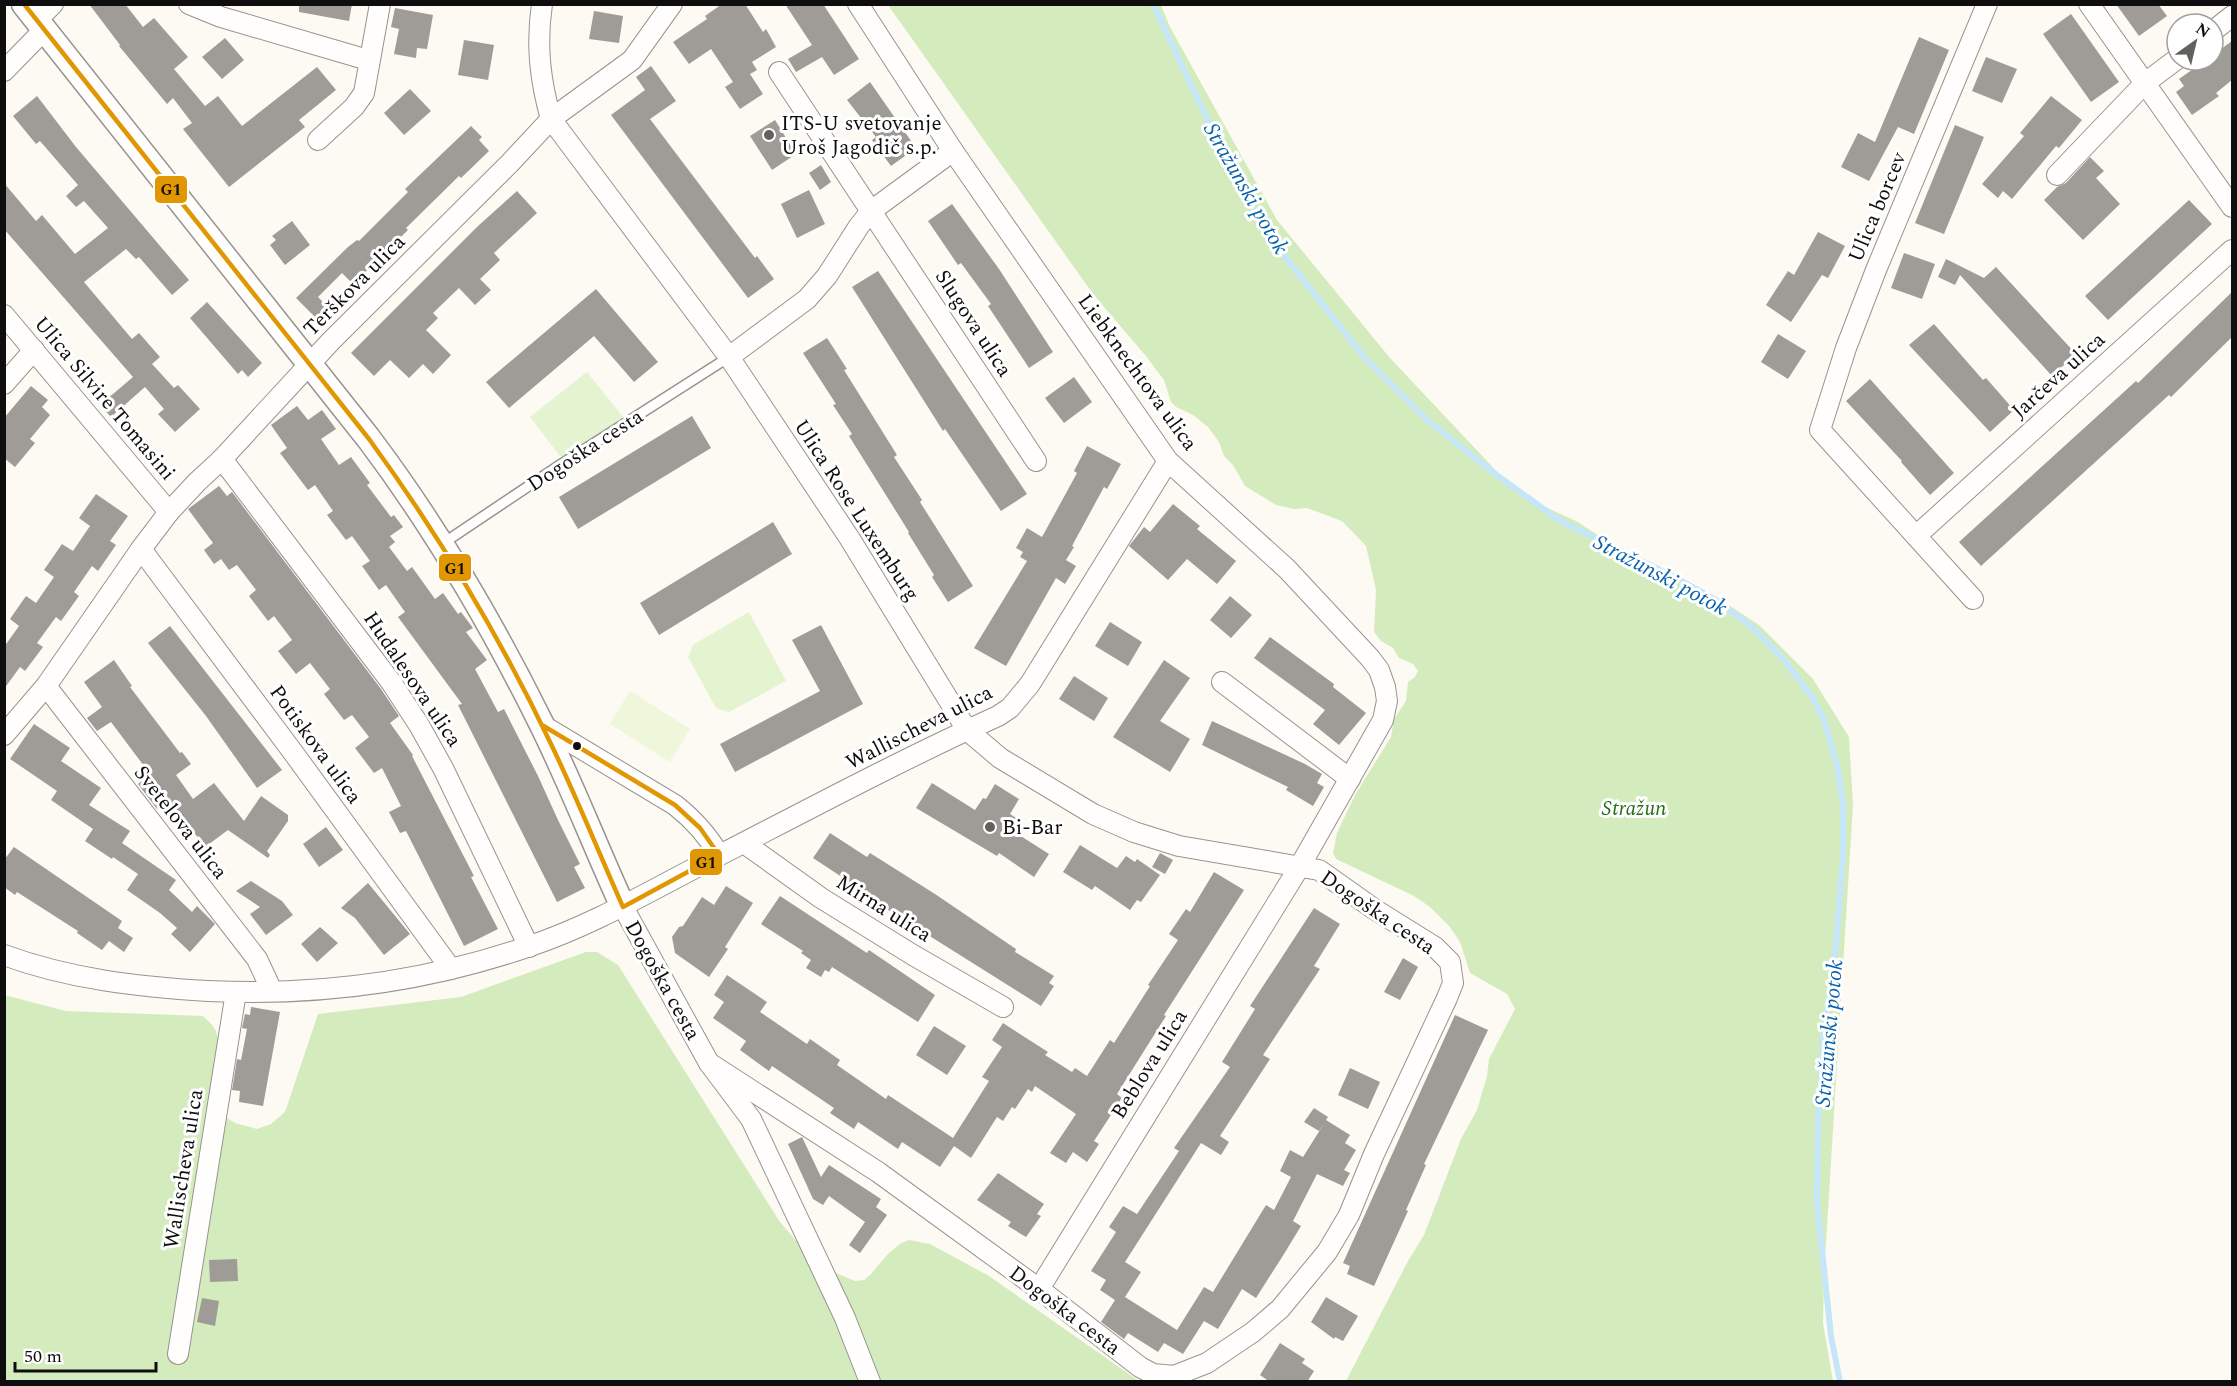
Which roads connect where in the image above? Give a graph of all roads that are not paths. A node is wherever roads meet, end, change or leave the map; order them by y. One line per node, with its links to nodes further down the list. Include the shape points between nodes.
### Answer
1 (189, 4): 9 (street)
2 (380, 4): 9 (street)
3 (542, 4): 14 (street, Ulica Rose Luxemburg, via 538,55)
4 (672, 4): 14 (street, Terškova ulica, via 632,60)
5 (858, 4): 16 (street, Liebknechtova ulica)
6 (1987, 4): 30 (street, Ulica borcev, via 1876,270 1820,430)
7 (2089, 4): 13 (street)
8 (40, 15): 11 (street); 24 (street, Dogoška cesta)
9 (368, 60): 15 (street, via 364,93)
10 (2165, 68): 13 (street)
11 (4, 71)
12 (779, 72): 19 (street, Slugova ulica)
13 (2145, 83): 17 (street); 18 (street)
14 (551, 119): 23 (street, Ulica Rose Luxemburg); 24 (street, Terškova ulica)
15 (318, 140)
16 (953, 151): 19 (street); 28 (street, Liebknechtova ulica)
17 (2057, 175)
18 (2232, 207)
19 (871, 211): 23 (street, via 807,299); 27 (street, Slugova ulica)
20 (2232, 250): 30 (street, Jarčeva ulica)
21 (4, 315): 22 (street, Ulica Silvire Tomasini)
22 (34, 350): 25 (street); 29 (street, Ulica Silvire Tomasini)
23 (729, 357): 31 (lane, Dogoška cesta); 37 (street, Ulica Rose Luxemburg, via 850,539)
24 (310, 363): 26 (street, Terškova ulica); 31 (street, Dogoška cesta, via 393,471)
25 (4, 384)
26 (222, 459): 29 (street, Terškova ulica); 44 (street, Hudalesova ulica, via 391,682 419,725)
27 (1036, 461)
28 (1168, 461): 37 (street, Wallischeva ulica, via 1030,684 1004,712); 39 (street, Liebknechtova ulica, via 1287,569 1379,670 1387,701 1383,720)
29 (170, 512): 32 (street, Terškova ulica)
30 (1916, 536): 33 (street)
31 (442, 544): 36 (street, Dogoška cesta, via 492,628)
32 (141, 549): 35 (street, Terškova ulica); 46 (street, Potiskova ulica)
33 (1973, 599)
34 (1222, 682): 39 (street)
35 (46, 686): 38 (street, Terškova ulica); 47 (street, Svetelova ulica, via 257,959)
36 (542, 725): 41 (street, via 675,805 695,821); 43 (street, Dogoška cesta)
37 (967, 730): 40 (street, Wallischeva ulica); 42 (street, Ulica Rose Luxemburg, via 1009,764 1093,814 1134,832 1179,846)
38 (4, 735)
39 (1350, 779): 42 (street, Liebknechtova ulica)
40 (744, 843): 41 (street, Wallischeva ulica); 49 (street, Mirna ulica, via 821,898)
41 (719, 855): 43 (street, Wallischeva ulica)
42 (1300, 866): 51 (street, Beblova ulica); 51 (street, Dogoška cesta, via 1319,870 1435,947 1450,962 1453,982 1338,1236 1280,1309 1207,1363 1174,1376 1153,1374 1140,1367)
43 (623, 907): 44 (street, Wallischeva ulica); 50 (street, Dogoška cesta)
44 (529, 947): 46 (street, Wallischeva ulica)
45 (4, 955): 48 (street, Wallischeva ulica, via 61,972 121,983)
46 (451, 969): 47 (street, Wallischeva ulica, via 352,987)
47 (272, 991): 48 (street, Wallischeva ulica)
48 (236, 992): 52 (street, Wallischeva ulica)
49 (1003, 1007)
50 (709, 1063): 51 (street, Dogoška cesta, via 878,1172); 53 (street, Dogoška cesta, via 751,1119 845,1318)
51 (1039, 1288)
52 (178, 1354)
53 (870, 1382)

